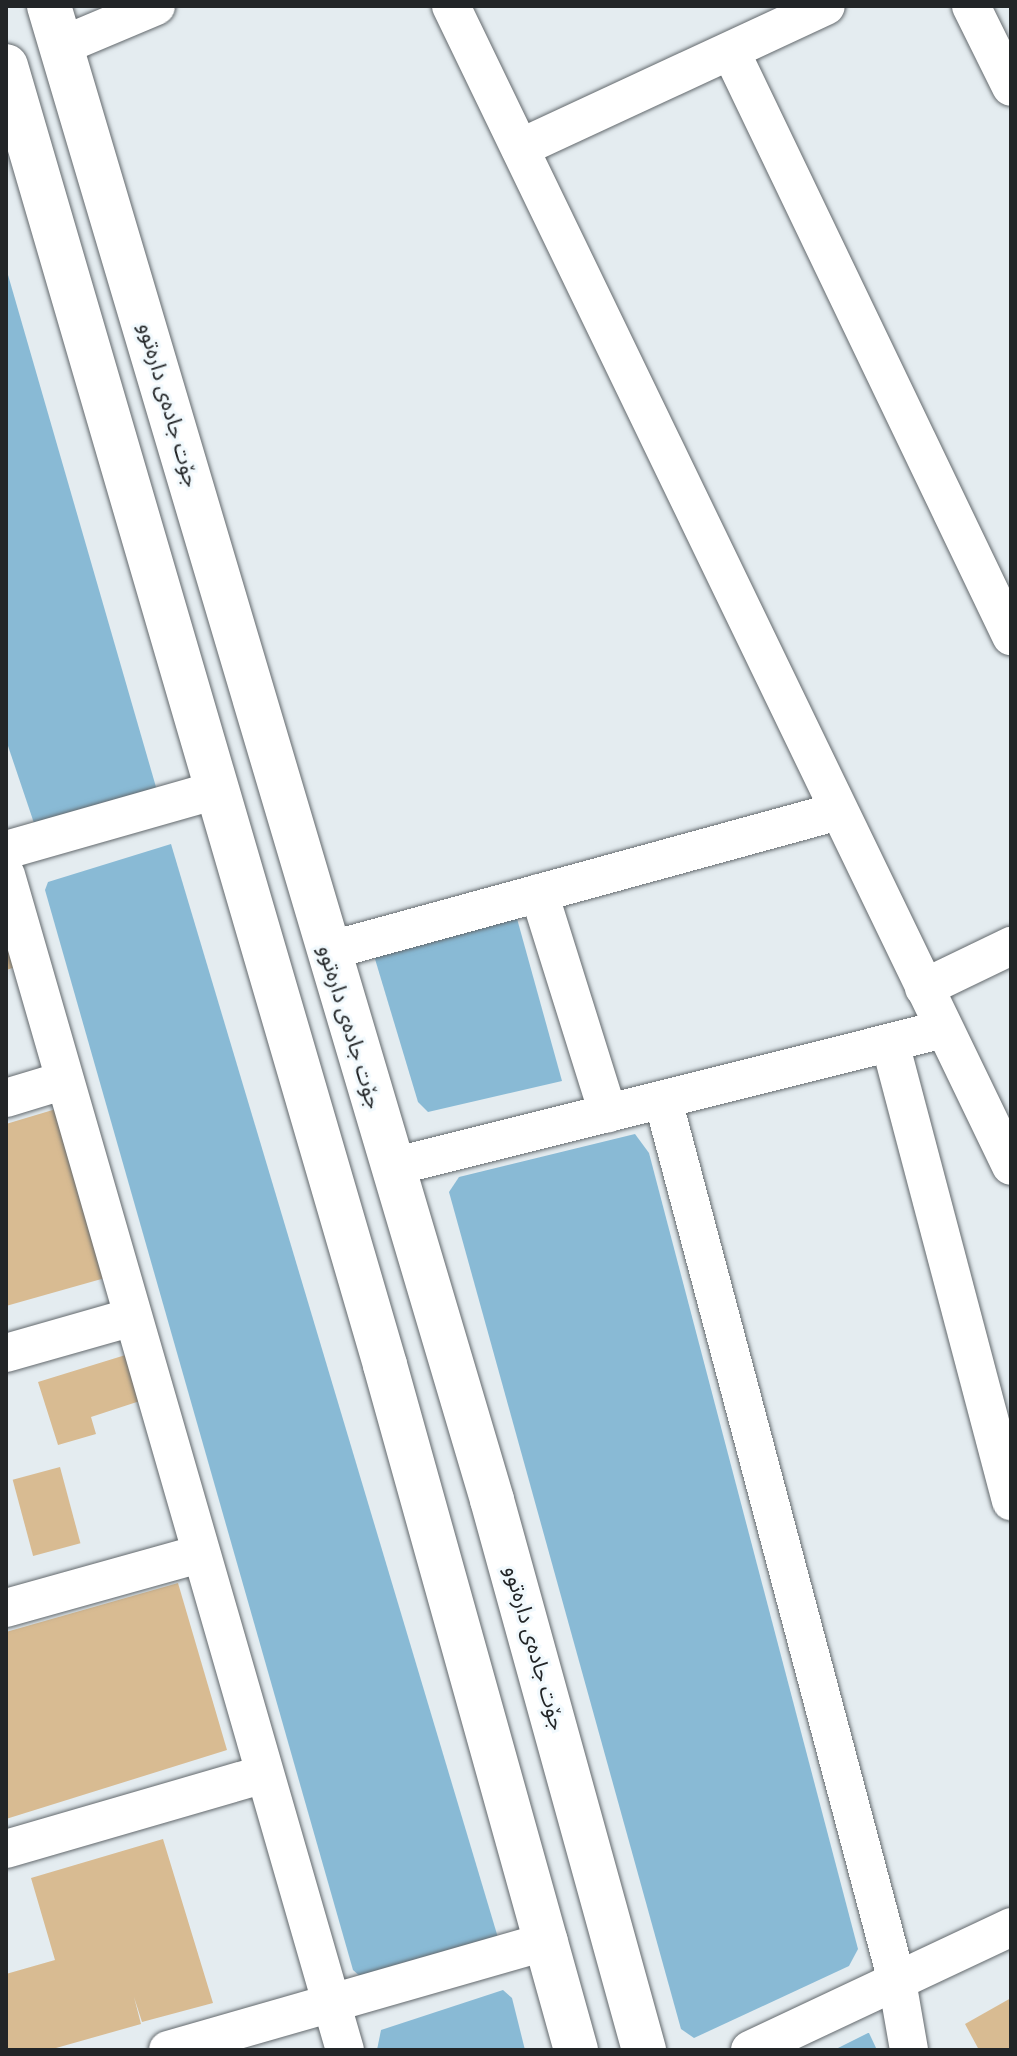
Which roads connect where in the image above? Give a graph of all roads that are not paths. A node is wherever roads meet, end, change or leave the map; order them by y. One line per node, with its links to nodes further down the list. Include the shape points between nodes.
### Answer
1 (156, 6): 5 (street)
2 (451, 6): 10 (street)
3 (826, 6): 6 (street)
4 (971, 6): 8 (street)
5 (55, 26): 11 (main road, جۆت جادەی دارەتوو)
6 (731, 52): 10 (street); 13 (street)
7 (6, 66): 9 (main road)
8 (1011, 87)
9 (13, 116): 12 (main road)
10 (520, 148): 15 (street)
11 (193, 491): 12 (main road); 20 (main road, جۆت جادەی دارەتوو)
12 (135, 509): 14 (main road)
13 (1011, 636)
14 (216, 790): 16 (street); 38 (main road)
15 (835, 812): 18 (street); 21 (street)
16 (6, 850)
17 (6, 875): 24 (street)
18 (539, 893): 20 (street); 27 (street)
19 (1011, 946): 21 (street)
20 (328, 951): 29 (main road, جۆت جادەی دارەتوو)
21 (924, 988): 22 (street)
22 (944, 1029): 23 (street); 28 (street)
23 (890, 1043): 26 (street); 32 (street)
24 (62, 1081): 25 (street); 30 (street)
25 (6, 1098)
26 (663, 1100): 27 (street); 39 (street)
27 (608, 1113): 29 (street)
28 (1011, 1166)
29 (392, 1167): 44 (main road, جۆت جادەی دارەتوو, via 563,1747)
30 (132, 1317): 31 (street); 33 (street)
31 (6, 1353)
32 (1011, 1501)
33 (199, 1554): 34 (street); 35 (street)
34 (6, 1608)
35 (264, 1774): 36 (street); 40 (street)
36 (6, 1849)
37 (1011, 1927): 39 (street)
38 (549, 1941): 40 (street); 43 (main road)
39 (897, 1981): 45 (street); 46 (street)
40 (332, 2003): 41 (street); 42 (street)
41 (168, 2050)
42 (345, 2050)
43 (576, 2050)
44 (644, 2050)
45 (750, 2050)
46 (909, 2050)

